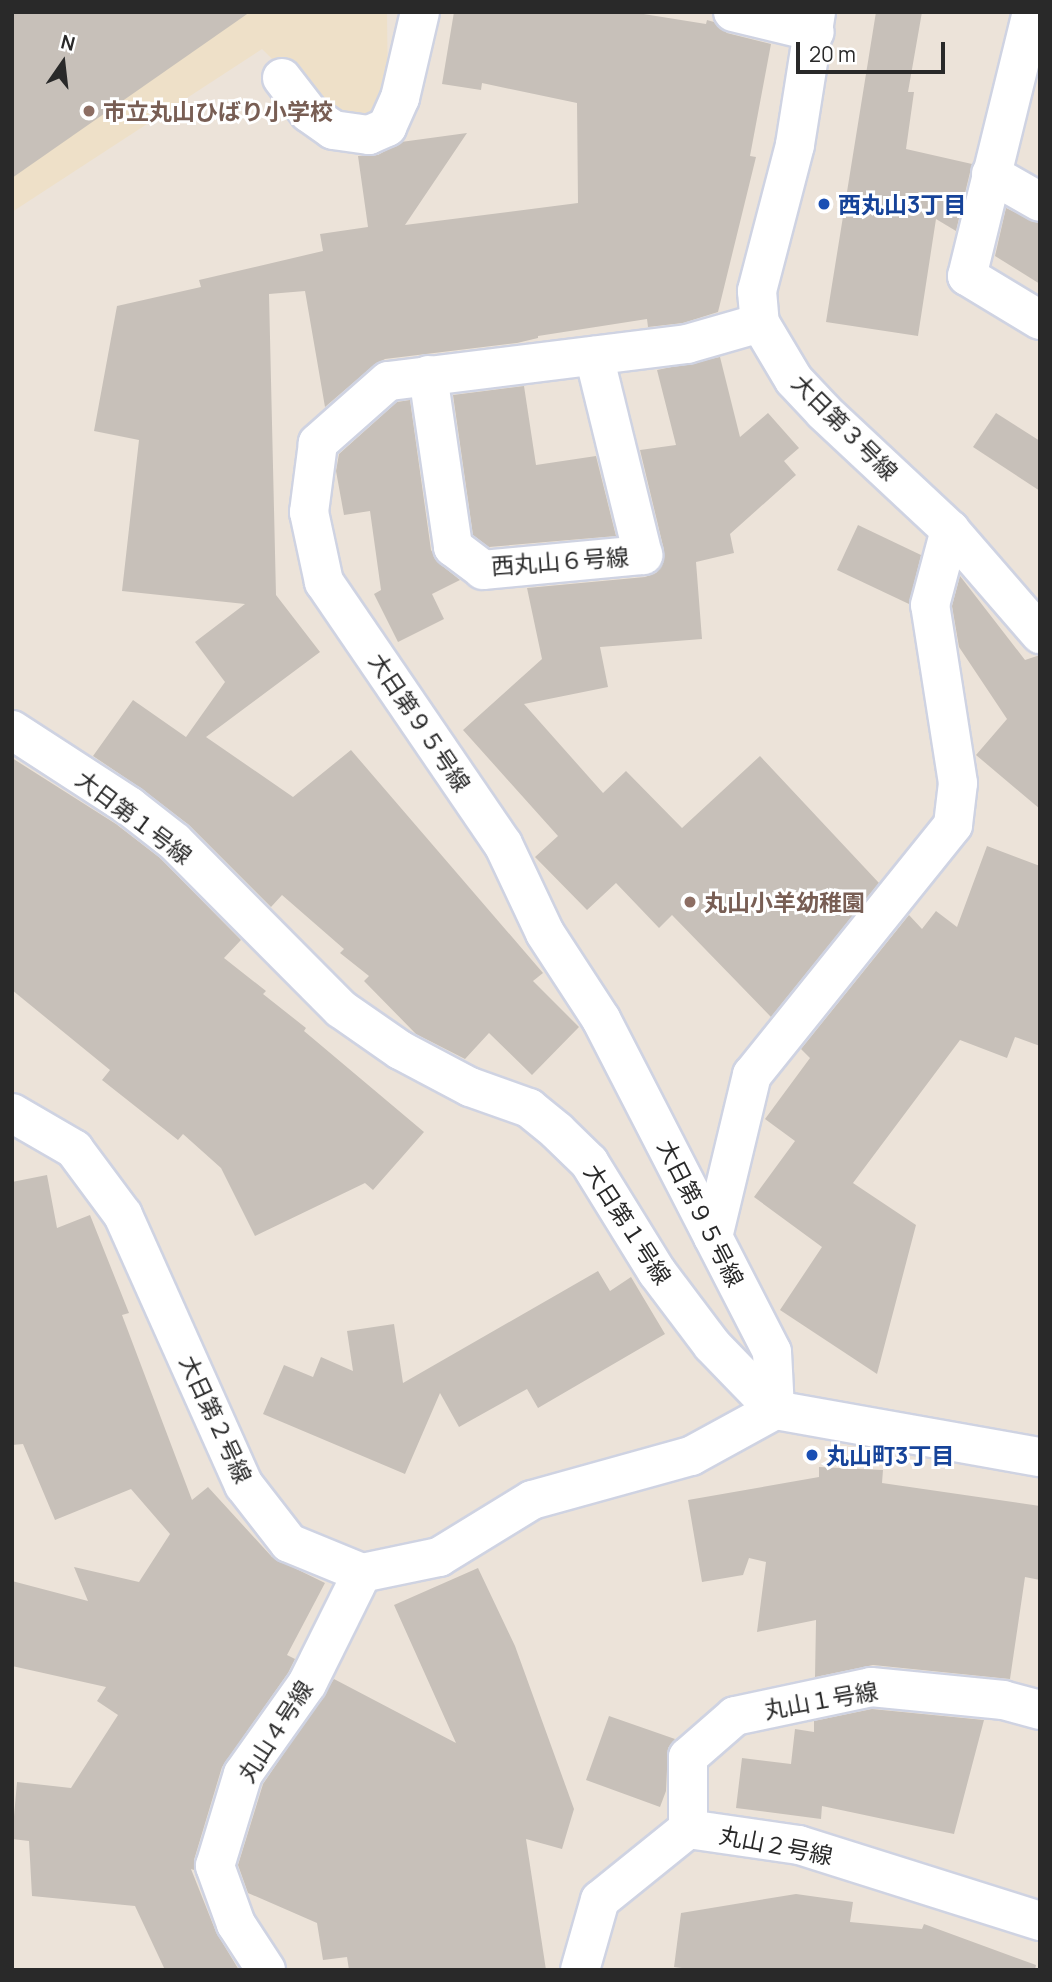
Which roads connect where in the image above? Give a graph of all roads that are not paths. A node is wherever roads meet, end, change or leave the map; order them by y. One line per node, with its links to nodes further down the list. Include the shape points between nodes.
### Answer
1 (420, 12): 5 (street, via 400,98 387,127 369,135 333,130 309,113)
2 (733, 12): 4 (street)
3 (1031, 12): 6 (street)
4 (816, 22): 9 (street, 大日第３号線, via 795,145 757,291)
5 (282, 78)
6 (991, 174): 7 (street); 8 (street, via 967,276)
7 (1040, 202)
8 (1040, 320)
9 (760, 323): 10 (street, 大日第９５号線, via 687,344); 12 (street, 大日第３号線, via 794,380)
10 (594, 356): 11 (street, 大日第９５号線); 11 (street, 西丸山６号線, via 643,555 483,570 453,547)
11 (428, 375): 16 (street, 大日第９５号線, via 388,381 318,443 309,512 324,582 503,844 545,933 601,1019)
12 (950, 530): 13 (street, 大日第３号線); 16 (street, via 930,605 958,783 953,825 752,1075)
13 (1040, 634)
14 (12, 730): 17 (street, 大日第１号線, via 129,806 175,842 341,1009 400,1050 470,1087 529,1108 557,1131 589,1162 657,1272 712,1345)
15 (12, 1113): 19 (street, 大日第２号線, via 74,1149 123,1214 244,1485 289,1543)
16 (713, 1237): 17 (street, 大日第９５号線, via 772,1352)
17 (775, 1410): 18 (street); 19 (street, via 691,1456 532,1500 439,1557)
18 (1040, 1457)
19 (362, 1573): 23 (street, 丸山４号線, via 307,1684 243,1774 215,1866 236,1924)
20 (1040, 1710): 21 (street, 丸山１号線, via 1003,1700 871,1687 735,1716 688,1756)
21 (688, 1829): 22 (street, 丸山２号線, via 799,1845); 24 (street, 丸山２号線, via 600,1900)
22 (1040, 1922)
23 (266, 1970)
24 (580, 1970)

